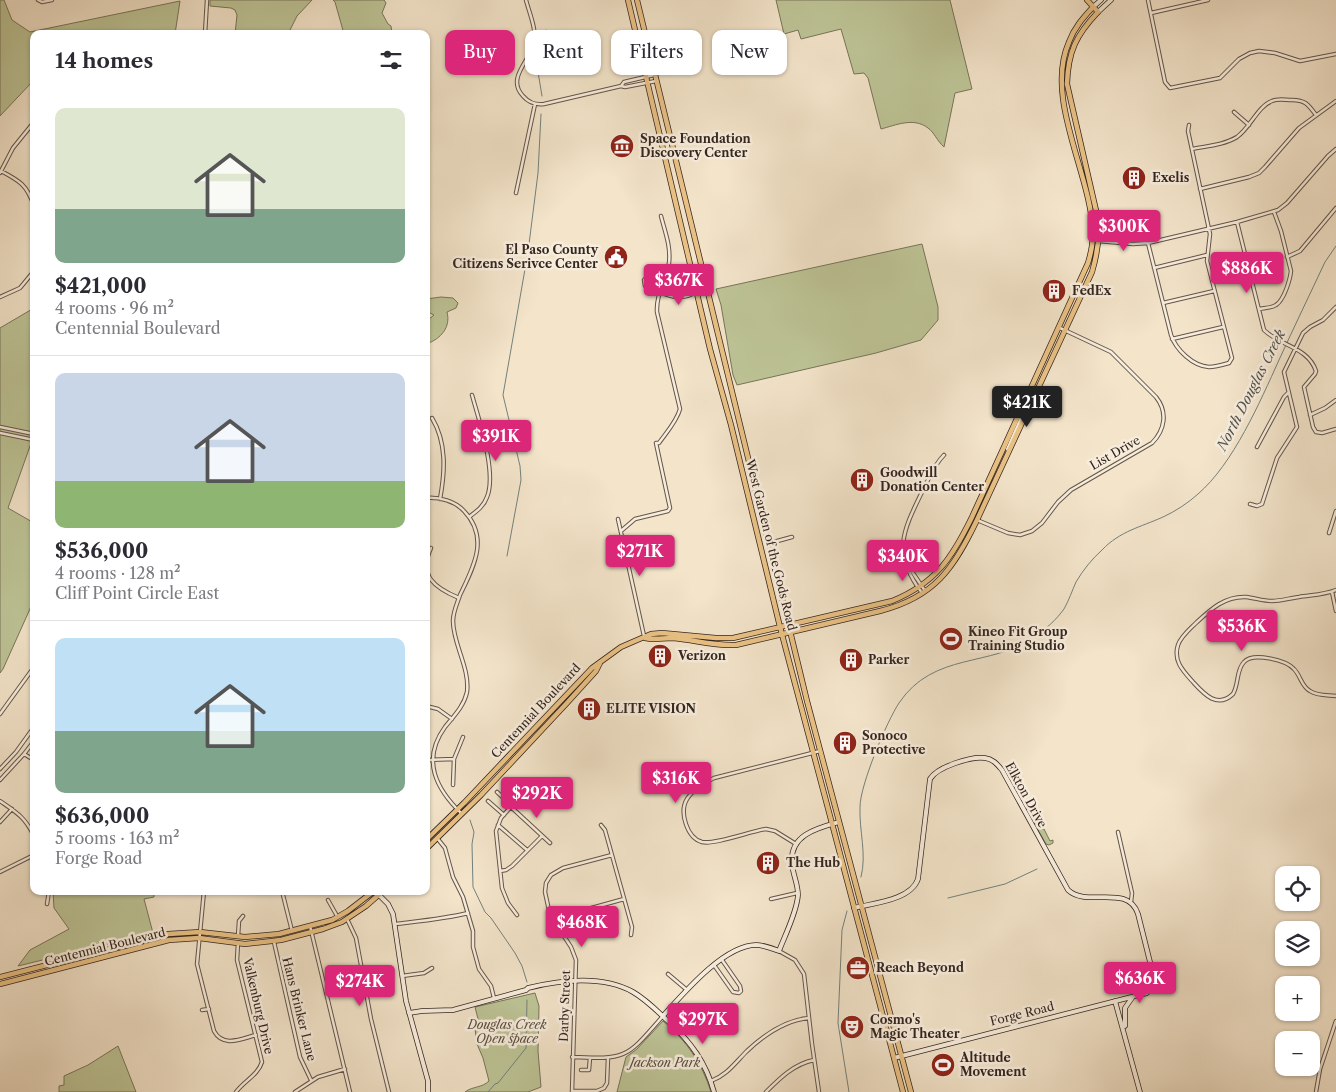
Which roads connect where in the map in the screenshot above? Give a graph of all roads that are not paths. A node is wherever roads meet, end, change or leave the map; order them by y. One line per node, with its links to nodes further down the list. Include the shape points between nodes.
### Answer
1 (38, 0): 2 (street)
2 (52, 0)
3 (207, 0): 15 (street)
4 (526, 0): 24 (street, via 534,41 517,76 517,83 522,96)
5 (628, 0): 19 (main road, West Garden of the Gods Road)
6 (637, 0): 16 (main road, West Garden of the Gods Road)
7 (1086, 0): 12 (main road)
8 (1101, 0): 12 (street, Centennial Boulevard)
9 (1112, 0): 13 (street, Centennial Boulevard)
10 (1148, 0): 14 (street)
11 (1208, 0): 14 (street)
12 (1093, 7): 13 (main road); 41 (main road, Centennial Boulevard, via 1068,42 1061,82 1090,210)
13 (1098, 12): 42 (main road, Centennial Boulevard, via 1071,50 1067,84 1096,209)
14 (1150, 13): 17 (street, via 1168,88 1220,78 1239,59 1259,51 1276,52 1300,61)
15 (205, 30)
16 (645, 30)
17 (1336, 54)
18 (656, 75): 19 (street); 20 (main road, West Garden of the Gods Road)
19 (647, 77): 21 (main road, West Garden of the Gods Road); 22 (street, via 624,82)
20 (657, 80): 21 (street); 78 (main road, West Garden of the Gods Road)
21 (648, 82): 22 (street); 51 (main road, West Garden of the Gods Road)
22 (621, 86): 24 (street)
23 (1336, 101): 26 (street)
24 (535, 104): 34 (street)
25 (1234, 112): 28 (street)
26 (1316, 115): 28 (street, via 1303,100 1277,99 1268,103); 33 (street, via 1299,128 1259,173)
27 (1189, 125): 31 (street)
28 (1249, 125): 31 (street, via 1227,141)
29 (30, 127): 32 (street)
30 (1336, 149): 37 (street, via 1287,203)
31 (1192, 150): 33 (street)
32 (0, 172): 35 (street, via 23,184)
33 (1200, 189): 40 (street)
34 (516, 193)
35 (30, 197)
36 (1336, 208): 45 (street, via 1300,251)
37 (1274, 212): 39 (street); 45 (street)
38 (661, 216): 47 (street, via 669,248)
39 (1238, 222): 40 (street); 57 (street)
40 (1209, 229): 43 (street); 44 (street)
41 (1092, 240): 42 (street); 59 (main road, Centennial Boulevard, via 1088,263)
42 (1098, 241): 43 (street); 60 (main road, Centennial Boulevard, via 1092,272)
43 (1148, 243): 46 (street)
44 (1207, 255): 46 (street); 52 (street)
45 (1287, 258): 57 (street, via 1291,271 1282,298 1276,305)
46 (1154, 268): 55 (street)
47 (666, 272): 49 (street); 50 (street)
48 (30, 276): 54 (street, via 20,288)
49 (661, 286): 50 (street); 53 (street); 53 (street, via 654,278 644,278 645,286)
50 (676, 291): 51 (street)
51 (696, 291): 53 (street, via 683,298); 69 (main road, West Garden of the Gods Road)
52 (1214, 291): 55 (street); 58 (street)
53 (659, 292): 87 (street, via 658,316 680,409 656,444 670,508 635,519)
54 (0, 297)
55 (1163, 303): 61 (street)
56 (1336, 308): 62 (street, via 1306,330)
57 (1259, 309): 62 (street, via 1264,330 1272,338)
58 (1223, 327): 61 (street); 61 (street, via 1232,358 1228,363 1210,367 1197,364)
59 (1060, 328): 60 (street, List Drive); 66 (main road, Centennial Boulevard)
60 (1065, 330): 76 (main road, Centennial Boulevard); 86 (street, List Drive, via 1111,352 1156,397 1164,415 1161,431 1152,443 1071,490 1032,531 1008,534)
61 (1172, 339)
62 (1295, 348): 63 (street, via 1284,372); 67 (street, via 1306,354 1315,368 1315,374 1304,387)
63 (1288, 393): 75 (street); 81 (street, via 1297,427 1277,458 1262,504)
64 (472, 395): 83 (street, via 485,444 490,482 486,500)
65 (1336, 400): 67 (street)
66 (1022, 406): 76 (street, via 1023,415); 84 (main road, Centennial Boulevard)
67 (1310, 414): 71 (street, via 1316,432)
68 (432, 418): 80 (street, via 439,433 444,465)
69 (731, 425): 78 (main road, via 737,429); 99 (main road, West Garden of the Gods Road)
70 (0, 427): 73 (street)
71 (1336, 429)
72 (0, 433): 74 (street)
73 (30, 433)
74 (30, 439)
75 (1256, 447)
76 (1008, 451): 86 (main road, Centennial Boulevard)
77 (944, 455): 92 (street, via 934,467 905,529 903,552 907,567)
78 (754, 487): 90 (main road, West Garden of the Gods Road)
79 (430, 498): 80 (street)
80 (440, 499): 83 (street, via 456,504)
81 (1250, 504)
82 (1336, 511): 88 (street)
83 (469, 517): 96 (street, via 477,533 478,549)
84 (972, 517): 86 (street, List Drive); 92 (main road, Centennial Boulevard, via 951,556)
85 (618, 519): 87 (street)
86 (977, 520): 94 (main road, Centennial Boulevard, via 956,560 940,579)
87 (620, 531): 102 (street)
88 (1329, 533)
89 (792, 537): 90 (street)
90 (768, 544): 98 (main road, West Garden of the Gods Road)
91 (430, 576): 96 (street, via 443,591)
92 (920, 587): 94 (street); 98 (main road, Centennial Boulevard, via 892,601)
93 (1336, 590): 95 (street)
94 (923, 592): 100 (main road, Centennial Boulevard, via 893,608)
95 (1332, 592): 97 (street); 105 (street, via 1273,601 1243,597 1230,599 1212,608 1182,637 1176,655 1180,666 1204,694 1214,700 1224,700 1233,694 1242,665 1255,657 1288,665 1310,692)
96 (460, 598): 108 (street, via 453,622 467,689 462,705)
97 (1336, 611)
98 (788, 625): 99 (main road, Centennial Boulevard); 100 (main road, West Garden of the Gods Road)
99 (780, 627): 101 (main road, West Garden of the Gods Road); 102 (main road, Centennial Boulevard, via 724,638 668,632)
100 (790, 633): 101 (main road, Centennial Boulevard); 112 (main road, West Garden of the Gods Road)
101 (782, 635): 102 (main road, Centennial Boulevard, via 728,645); 113 (main road, West Garden of the Gods Road)
102 (645, 638): 103 (main road, Centennial Boulevard, via 621,647)
103 (600, 663): 128 (main road, Centennial Boulevard); 129 (main road, Centennial Boulevard, via 596,672)
104 (30, 673): 107 (street)
105 (1336, 696)
106 (430, 707): 108 (street)
107 (0, 714)
108 (452, 719): 117 (street, via 439,738)
109 (30, 733): 119 (street)
110 (463, 737): 118 (street)
111 (30, 746): 114 (street)
112 (820, 751): 113 (street); 132 (main road, West Garden of the Gods Road)
113 (813, 753): 133 (main road, West Garden of the Gods Road); 142 (street, via 709,780 684,805 689,832 701,842 766,829)
114 (24, 754): 115 (street); 120 (street)
115 (30, 758)
116 (430, 759): 117 (street)
117 (433, 759): 118 (street); 128 (street, via 441,789)
118 (454, 759): 121 (street)
119 (0, 769)
120 (0, 780)
121 (453, 785)
122 (497, 792): 126 (street)
123 (523, 793): 126 (street)
124 (0, 801): 127 (street)
125 (488, 801): 130 (street)
126 (512, 806): 130 (street); 139 (street)
127 (12, 809): 131 (street); 136 (street)
128 (458, 809): 129 (street); 138 (main road, Centennial Boulevard)
129 (463, 813): 140 (main road, Centennial Boulevard)
130 (504, 815): 134 (street)
131 (0, 822)
132 (839, 822): 133 (street); 161 (main road, West Garden of the Gods Road)
133 (832, 824): 142 (street, via 810,831); 162 (main road, West Garden of the Gods Road)
134 (498, 825): 144 (street); 147 (street)
135 (601, 825): 145 (street)
136 (30, 828)
137 (1118, 832): 159 (street)
138 (430, 836)
139 (542, 836): 141 (street); 144 (street)
140 (437, 838): 143 (main road, Centennial Boulevard); 163 (street, via 445,848)
141 (550, 843)
142 (796, 844): 149 (street, via 792,862)
143 (430, 845)
144 (527, 850): 147 (street, via 508,869)
145 (612, 855): 156 (street); 169 (street, Darby Street, via 563,868 548,878 545,892)
146 (30, 857): 148 (street)
147 (500, 871): 164 (street, via 505,897)
148 (0, 872)
149 (798, 893): 157 (street); 181 (street)
150 (49, 895): 160 (street)
151 (204, 895): 173 (street)
152 (283, 895): 172 (street)
153 (373, 895): 166 (main road, Centennial Boulevard)
154 (375, 895): 167 (main road, Centennial Boulevard)
155 (380, 895): 168 (street, via 390,907)
156 (624, 899): 169 (street, via 578,912); 176 (street, via 632,927)
157 (771, 899)
158 (328, 900): 166 (street)
159 (1131, 902): 161 (street, Elkton Drive, via 1120,898 1081,897 1071,892 998,764 980,758 943,767 930,779 918,879 913,889 904,895); 191 (street, Forge Road, via 1137,911 1154,978 1153,988)
160 (47, 904)
161 (862, 906): 162 (street, Elkton Drive); 204 (main road, West Garden of the Gods Road)
162 (854, 908): 208 (main road, West Garden of the Gods Road)
163 (468, 913): 168 (street, via 445,919); 192 (street, via 479,969)
164 (517, 915)
165 (242, 916): 177 (street)
166 (337, 918): 170 (main road, Centennial Boulevard)
167 (347, 919): 174 (main road, Centennial Boulevard); 217 (street, via 356,938 374,1034)
168 (395, 924): 186 (street)
169 (556, 924): 188 (street, Darby Street, via 576,960)
170 (310, 926): 172 (main road, Centennial Boulevard); 174 (street)
171 (160, 929): 175 (street)
172 (292, 930): 177 (main road, Centennial Boulevard, via 267,936)
173 (200, 932): 175 (main road, Centennial Boulevard); 177 (main road, Centennial Boulevard); 178 (street)
174 (312, 932): 179 (main road, Centennial Boulevard); 210 (street)
175 (161, 935): 187 (main road, Centennial Boulevard)
176 (631, 935)
177 (238, 937)
178 (200, 938): 180 (main road, Centennial Boulevard); 189 (main road, Centennial Boulevard, via 160,942); 194 (street, via 197,964)
179 (274, 942): 180 (main road, Centennial Boulevard); 212 (street, Hans Brinker Lane, via 300,1057)
180 (238, 943): 202 (street, Valkenburg Drive, via 237,960)
181 (779, 951): 182 (street, via 750,945); 198 (street, via 795,960 802,969)
182 (722, 960): 183 (street); 183 (street, via 740,986 739,993 733,992)
183 (714, 965): 190 (street)
184 (432, 968): 186 (street, via 424,973)
185 (668, 974): 190 (street)
186 (402, 976): 196 (street)
187 (0, 977)
188 (575, 981): 192 (street, via 528,988); 197 (street, via 625,988); 201 (street, Darby Street)
189 (0, 984)
190 (687, 990): 197 (street)
191 (1134, 996): 193 (street, Forge Road); 203 (street, via 1126,1004 1124,1012)
192 (494, 998): 196 (street, via 453,1010)
193 (1115, 1000): 203 (street); 204 (street, Forge Road)
194 (209, 1009): 195 (street); 202 (street, via 214,1031 222,1040)
195 (202, 1010)
196 (409, 1013): 218 (street, via 428,1081)
197 (663, 1016): 207 (street, via 634,1048); 213 (street, via 690,1044)
198 (809, 1018): 209 (street); 213 (street, via 792,1021 769,1034 727,1073)
199 (1336, 1021): 226 (street)
200 (567, 1028): 201 (street)
201 (573, 1028): 205 (street, Darby Street)
202 (256, 1035): 214 (street, Valkenburg Drive, via 261,1066)
203 (1127, 1043): 225 (street)
204 (902, 1056): 208 (street, Forge Road); 224 (main road, West Garden of the Gods Road)
205 (572, 1057): 206 (street); 219 (street, Darby Street)
206 (590, 1058): 207 (street); 211 (street, via 589,1070)
207 (608, 1058): 219 (street, via 604,1088)
208 (894, 1058): 223 (main road, West Garden of the Gods Road)
209 (814, 1060): 221 (street, via 794,1068); 222 (street)
210 (345, 1069): 212 (street); 216 (street)
211 (581, 1070)
212 (311, 1080): 215 (street)
213 (711, 1081): 220 (street)
214 (236, 1092)
215 (295, 1092)
216 (350, 1092)
217 (389, 1092)
218 (428, 1092)
219 (572, 1092)
220 (714, 1092)
221 (766, 1092)
222 (820, 1092)
223 (903, 1092)
224 (911, 1092)
225 (1140, 1092)
226 (1316, 1092)

